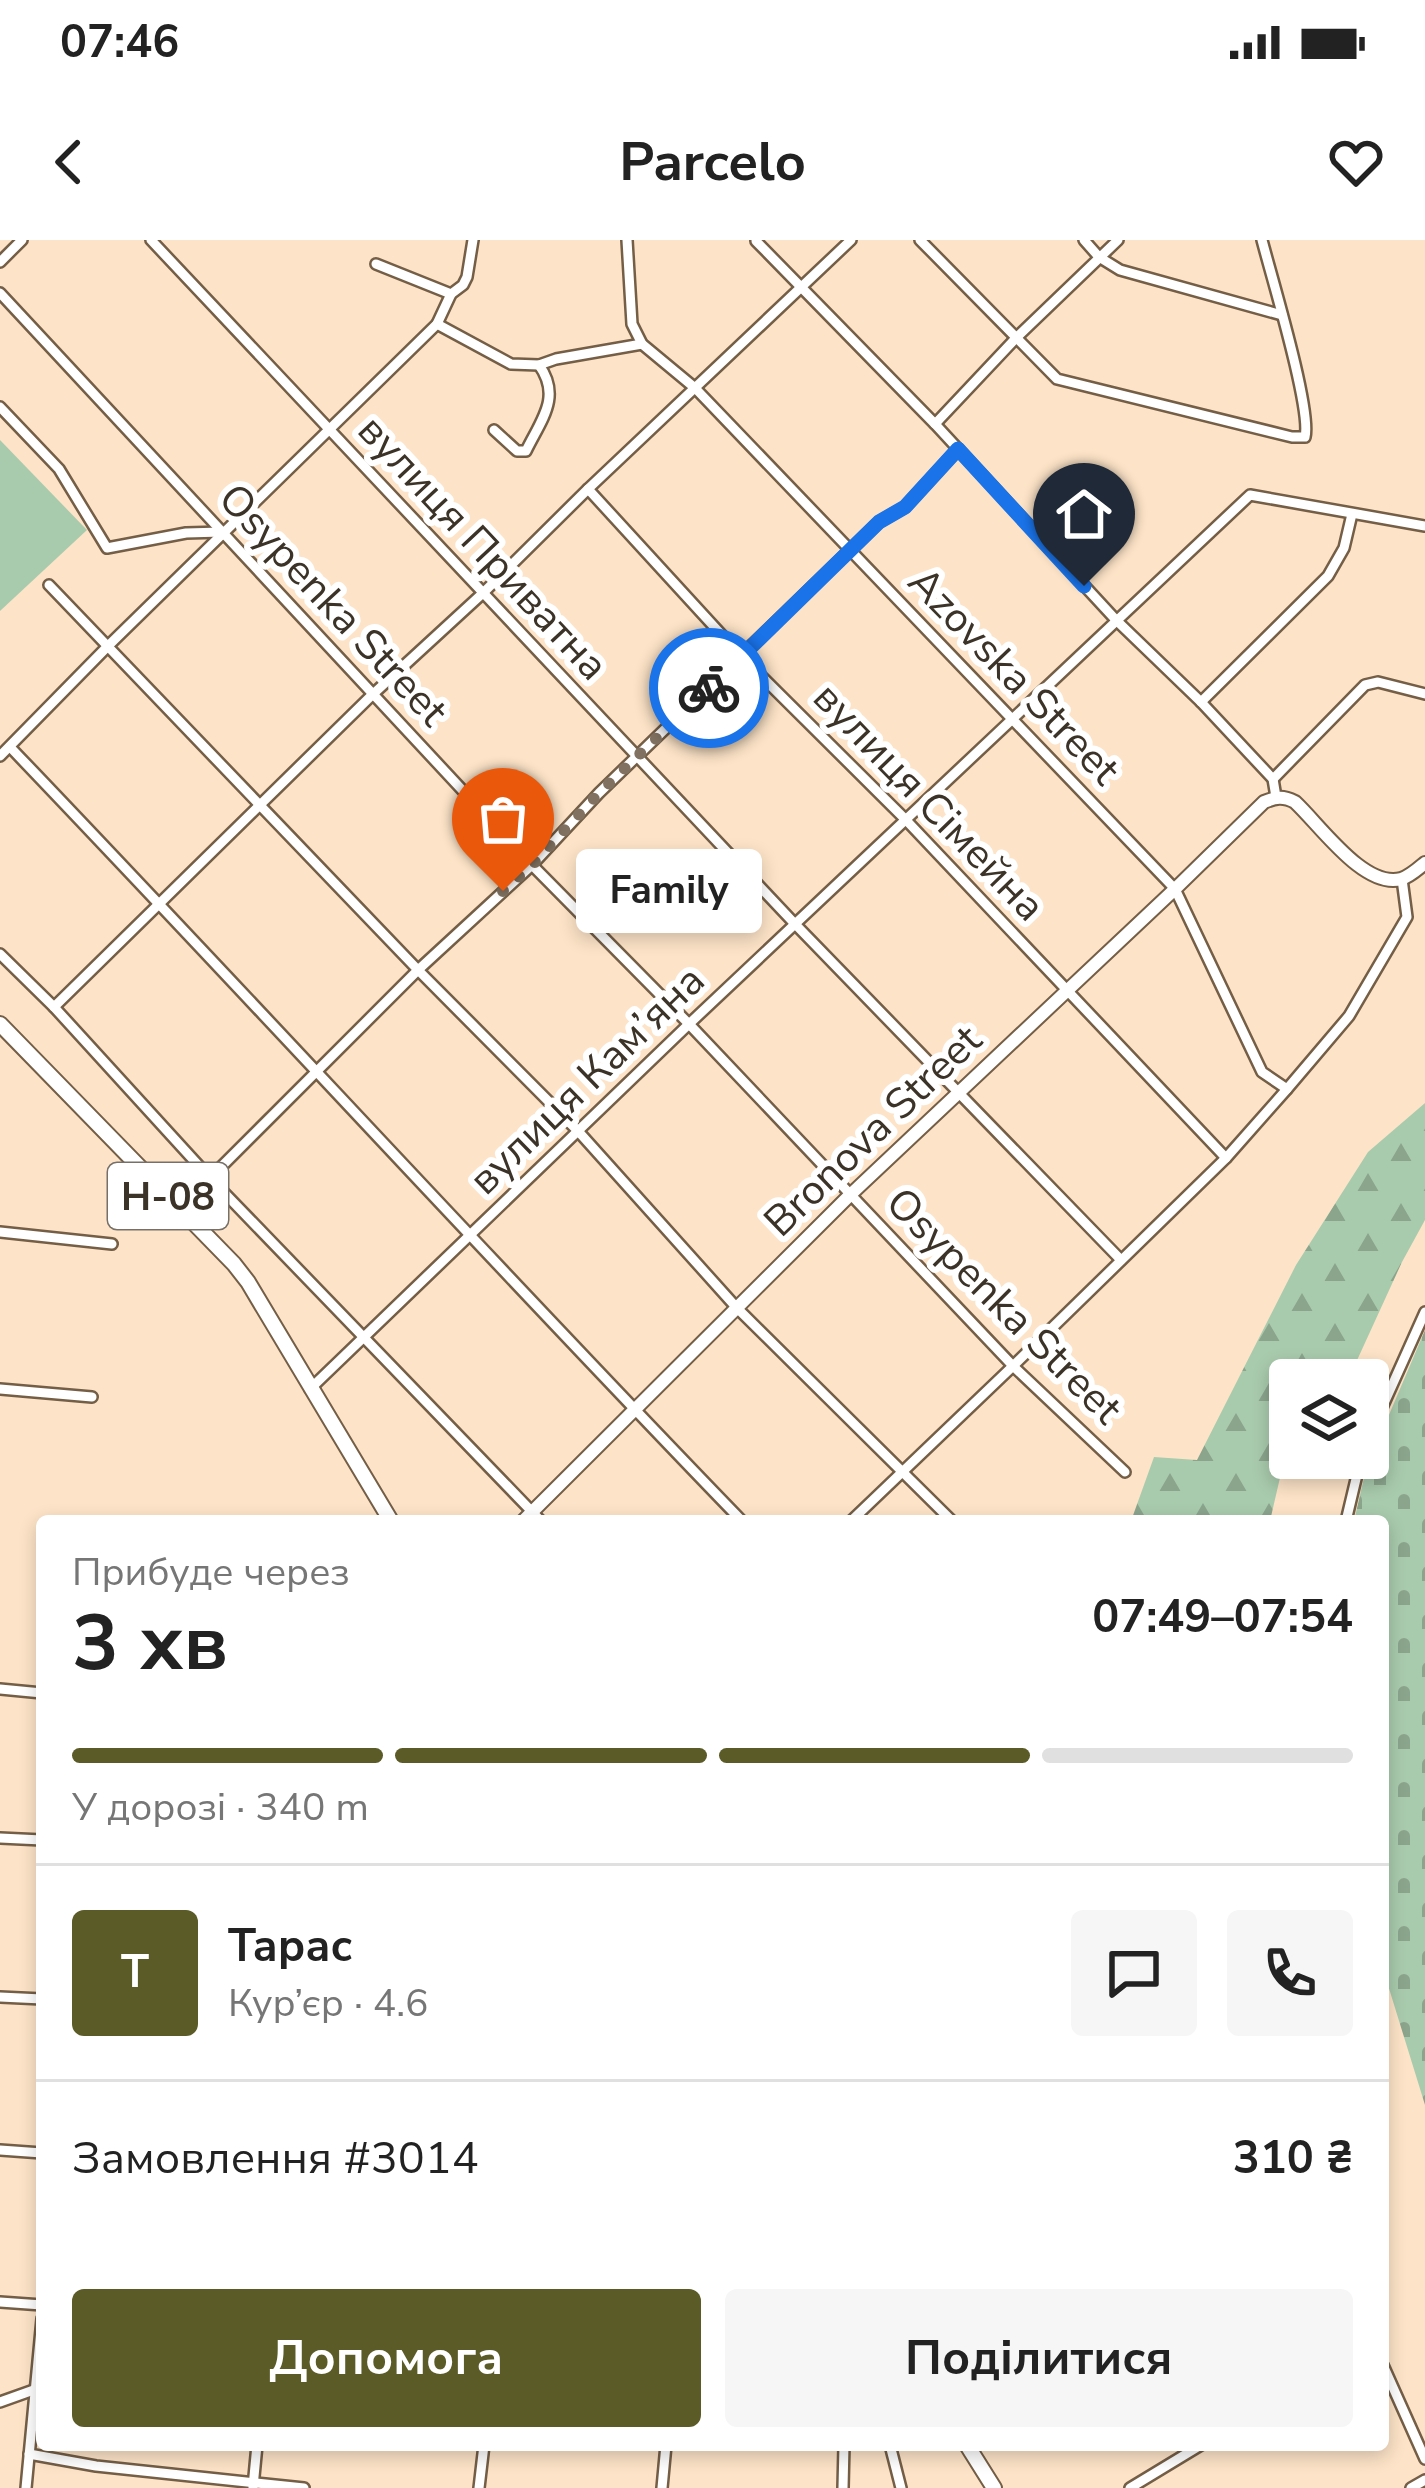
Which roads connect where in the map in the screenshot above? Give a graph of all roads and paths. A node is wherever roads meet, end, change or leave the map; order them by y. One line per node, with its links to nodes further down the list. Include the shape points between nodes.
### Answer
1 (22, 240): 12 (street)
2 (151, 240): 25 (street, вулиця Приватна)
3 (473, 240): 16 (street, via 464,285)
4 (627, 240): 20 (street, via 632,324)
5 (850, 240): 14 (street)
6 (920, 240): 19 (street)
7 (1084, 240): 11 (street)
8 (1118, 240): 11 (street)
9 (1262, 240): 17 (street)
10 (757, 241): 14 (street)
11 (1099, 257): 17 (street, via 1120,270); 19 (street)
12 (0, 262)
13 (376, 264): 16 (street)
14 (802, 287): 22 (street); 24 (street)
15 (0, 293): 31 (street, Osypenka Street)
16 (451, 294): 18 (street)
17 (1282, 315): 19 (street, via 1305,437 1058,379)
18 (437, 324): 21 (street, via 511,364); 25 (street)
19 (1016, 338): 24 (street)
20 (642, 344): 21 (street); 22 (street, Azovska Street)
21 (539, 365): 26 (street, via 552,391 526,451)
22 (695, 388): 28 (street); 32 (street, Azovska Street)
23 (0, 407): 31 (street, via 59,470 106,548)
24 (935, 424): 27 (street)
25 (328, 430): 31 (street); 34 (street, вулиця Приватна)
26 (494, 430)
27 (958, 449): 32 (street); 35 (street)
28 (588, 489): 34 (street); 37 (street, вулиця Сімейна)
29 (1352, 514): 30 (street, вулиця Кам’яна); 35 (street, вулиця Кам’яна, via 1250,495); 40 (street, via 1328,575)
30 (1425, 526)
31 (224, 532): 36 (street); 39 (street, Osypenka Street)
32 (850, 552): 37 (street); 41 (street, Azovska Street)
33 (49, 585): 36 (street)
34 (483, 593): 39 (street); 44 (street, вулиця Приватна)
35 (1115, 620): 40 (street); 41 (street, вулиця Кам’яна)
36 (109, 645): 42 (street); 47 (street)
37 (741, 656): 44 (street); 48 (street, вулиця Сімейна)
38 (1425, 694): 45 (street, via 1365,685)
39 (372, 695): 47 (street); 50 (street, Osypenka Street)
40 (1201, 702): 45 (street)
41 (1013, 718): 48 (street, вулиця Кам’яна); 52 (street, Azovska Street)
42 (10, 747): 43 (street); 53 (street)
43 (0, 756)
44 (638, 757): 50 (street); 54 (street, вулиця Приватна)
45 (1273, 779): 46 (street)
46 (1276, 797): 51 (street, via 1295,802 1361,870); 52 (street, Bronova Street)
47 (260, 806): 53 (street); 56 (street)
48 (905, 819): 54 (street, вулиця Кам’яна); 57 (street, вулиця Сімейна)
49 (1425, 863): 51 (street)
50 (532, 865): 56 (street); 60 (street, Osypenka Street)
51 (1402, 879): 62 (street, via 1407,917 1349,1016)
52 (1175, 889): 57 (street, Bronova Street); 62 (street, Azovska Street, via 1262,1072)
53 (160, 903): 58 (street); 61 (street)
54 (795, 924): 60 (street, вулиця Кам’яна); 63 (street, вулиця Приватна)
55 (0, 954): 58 (street)
56 (418, 970): 61 (street); 64 (street)
57 (1067, 991): 63 (street, Bronova Street); 65 (street, вулиця Сімейна)
58 (53, 1007): 66 (street)
59 (0, 1024): 76 (main road, Н-08, via 234,1264)
60 (689, 1024): 64 (street, вулиця Кам’яна); 67 (street, Osypenka Street)
61 (316, 1072): 66 (street); 69 (street)
62 (1287, 1089): 65 (street)
63 (957, 1092): 67 (street, Bronova Street); 71 (street, вулиця Приватна)
64 (578, 1131): 69 (street, вулиця Кам’яна); 72 (street)
65 (1226, 1158): 71 (street)
66 (211, 1178): 74 (street)
67 (849, 1196): 72 (street, Bronova Street); 75 (street, Osypenka Street)
68 (0, 1232): 70 (street)
69 (470, 1238): 74 (street, вулиця Кам’яна); 80 (street)
70 (112, 1244)
71 (1120, 1260): 75 (street)
72 (736, 1307): 80 (street, Bronova Street); 81 (street)
73 (1425, 1312): 78 (street)
74 (364, 1338): 76 (street, вулиця Кам’яна); 85 (street)
75 (1013, 1366): 81 (street); 82 (street, Osypenka Street)
76 (310, 1388): 84 (main road, Н-08)
77 (0, 1389): 79 (street)
78 (1389, 1392)
79 (92, 1396)
80 (635, 1410): 86 (street, Bronova Street); 87 (street)
81 (901, 1472): 88 (street); 89 (street)
82 (1125, 1472)
83 (1355, 1479): 90 (street)
84 (388, 1515)
85 (529, 1515)
86 (535, 1515)
87 (736, 1515)
88 (857, 1515)
89 (946, 1515)
90 (1347, 1515)
91 (0, 1689): 92 (street)
92 (36, 1692)
93 (0, 1838): 94 (street)
94 (36, 1840)
95 (0, 1997): 96 (street)
96 (36, 1999)
97 (0, 2150): 98 (street)
98 (36, 2153)
99 (0, 2302): 100 (street)
100 (36, 2305)
101 (1389, 2378): 113 (street)
102 (36, 2389): 103 (street)
103 (0, 2402)
104 (36, 2408): 112 (street)
105 (257, 2451): 115 (street)
106 (483, 2451): 118 (street)
107 (665, 2451): 119 (street)
108 (844, 2451): 120 (street)
109 (892, 2451): 121 (street)
110 (971, 2451): 122 (main road)
111 (1191, 2451): 123 (street)
112 (29, 2455): 115 (street); 116 (street)
113 (1425, 2459)
114 (1425, 2480): 124 (street)
115 (254, 2486): 117 (street)
116 (26, 2488)
117 (304, 2488)
118 (479, 2488)
119 (662, 2488)
120 (843, 2488)
121 (901, 2488)
122 (994, 2488)
123 (1130, 2488)
124 (1412, 2488)

